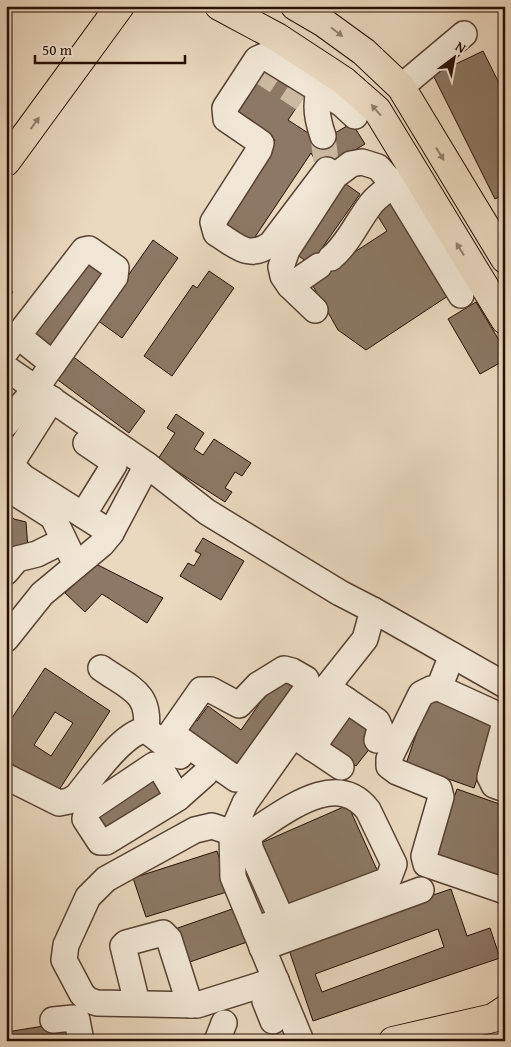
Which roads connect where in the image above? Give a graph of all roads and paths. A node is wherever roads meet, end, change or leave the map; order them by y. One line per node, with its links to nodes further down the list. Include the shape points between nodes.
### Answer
1 (120, 6): 9 (main road, one-way to 1)
2 (219, 6): 6 (main road, via 277,36)
3 (295, 6): 5 (main road, one-way to 5, via 364,52)
4 (464, 34): 5 (street)
5 (401, 87): 12 (main road, one-way to 12)
6 (317, 92): 7 (street, via 342,104); 8 (street); 10 (street, via 264,56 256,58 254,66 225,108 226,119 261,143 213,222 216,233 247,252 259,252 271,244); 11 (main road, one-way to 6, via 377,110 344,81)
7 (355, 116)
8 (323, 136)
9 (6, 162)
10 (327, 170)
11 (404, 178): 13 (street, via 372,204 340,251); 13 (street, via 362,162 351,164 335,176 287,250 281,267); 15 (main road, via 466,292)
12 (505, 259)
13 (290, 286): 14 (street)
14 (315, 310)
15 (505, 320)
16 (12, 344): 17 (street); 17 (street, via 84,250 89,249 116,268 115,277)
17 (53, 364): 19 (street)
18 (9, 378): 19 (street)
19 (39, 400): 20 (street); 21 (street); 23 (street, via 14,459 14,468); 23 (street, via 89,440 114,465)
20 (6, 424)
21 (147, 465): 24 (street); 28 (street, via 207,512)
22 (6, 487): 25 (street, via 53,517)
23 (84, 515): 24 (street)
24 (110, 533): 26 (street, via 102,544)
25 (63, 541): 26 (street); 27 (street, via 37,554 17,559)
26 (76, 565): 29 (street, via 42,594)
27 (6, 572)
28 (373, 610): 30 (street); 34 (street, via 365,639)
29 (6, 639)
30 (452, 655): 32 (street); 33 (street)
31 (101, 668): 37 (street, via 143,698 148,712)
32 (505, 685)
33 (439, 688): 35 (street); 49 (street, via 421,694 389,759 389,766 440,789 441,797 424,856 426,864)
34 (337, 694): 38 (street); 39 (street, via 377,721 380,728)
35 (505, 718)
36 (505, 722): 44 (street, via 490,777 494,784)
37 (146, 730): 41 (street); 43 (street, via 137,731 125,740 77,796 69,801 59,803)
38 (292, 739): 40 (street); 42 (street); 42 (street, via 308,684 287,669 258,684 239,705 211,690 201,690 171,733 238,780)
39 (377, 740)
40 (341, 767)
41 (206, 774): 45 (street); 46 (street)
42 (256, 774): 46 (street)
43 (7, 777)
44 (505, 789)
45 (178, 798)
46 (245, 803): 47 (street)
47 (240, 835): 50 (street, via 250,848); 50 (street, via 254,831 309,798 333,792 362,802 368,810 394,864 388,880); 51 (street, via 233,877); 53 (street, via 212,826 195,830 106,879 88,897 66,945 64,960 82,994 92,1002)
48 (421, 890): 51 (street)
49 (505, 891)
50 (282, 920): 51 (street)
51 (259, 939): 52 (street)
52 (271, 1000): 54 (street); 58 (street)
53 (137, 1003): 54 (street); 54 (street, via 123,946 163,933 169,939)
54 (190, 1005)
55 (501, 1018): 59 (main road)
56 (53, 1020): 57 (street, via 77,1020)
57 (80, 1041)
58 (301, 1041)
59 (393, 1041)

